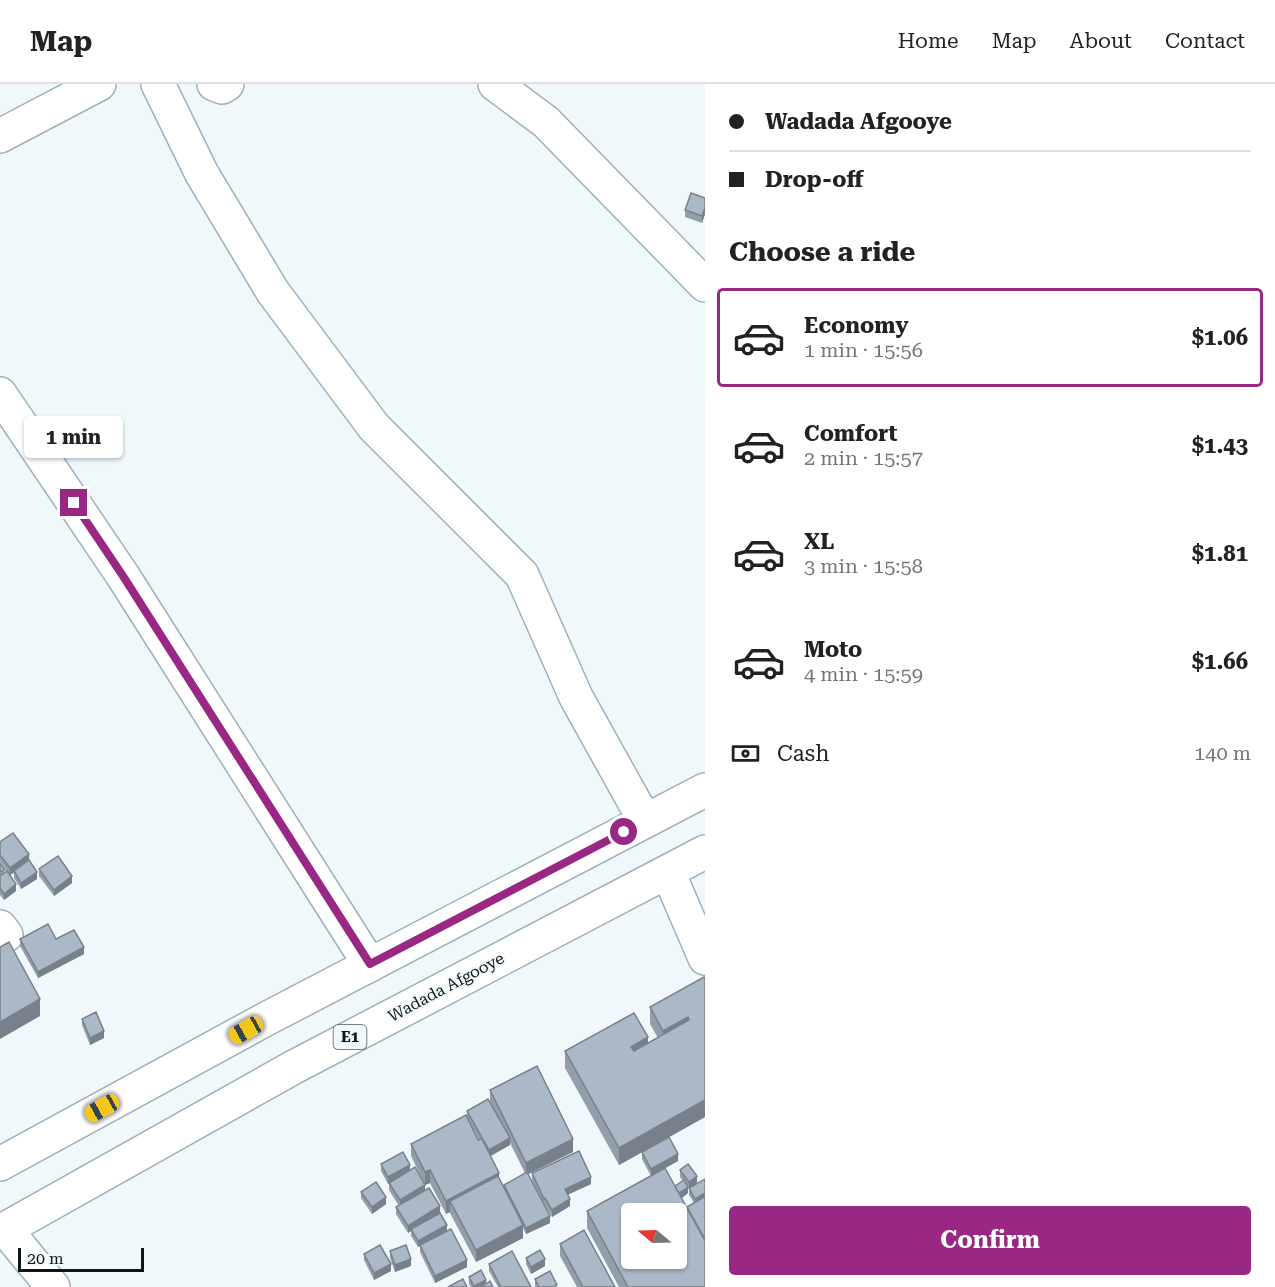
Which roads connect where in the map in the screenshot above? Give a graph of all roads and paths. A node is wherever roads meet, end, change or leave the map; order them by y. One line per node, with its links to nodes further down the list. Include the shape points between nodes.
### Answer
1 (99, 84): 6 (main road)
2 (158, 84): 10 (main road, via 202,174 280,301 374,428 522,575 576,697)
3 (214, 84): 4 (main road)
4 (227, 84)
5 (495, 84): 7 (main road, via 546,122)
6 (0, 136)
7 (705, 285)
8 (0, 394): 14 (main road, via 123,576)
9 (705, 790): 10 (main road)
10 (645, 821): 14 (main road)
11 (705, 852): 12 (main road, Wadada Afgooye / E1)
12 (668, 872): 13 (main road); 16 (main road, Wadada Afgooye / E1, via 294,1067)
13 (705, 958)
14 (370, 964): 15 (main road)
15 (0, 1164)
16 (2, 1230): 17 (main road)
17 (53, 1287)

